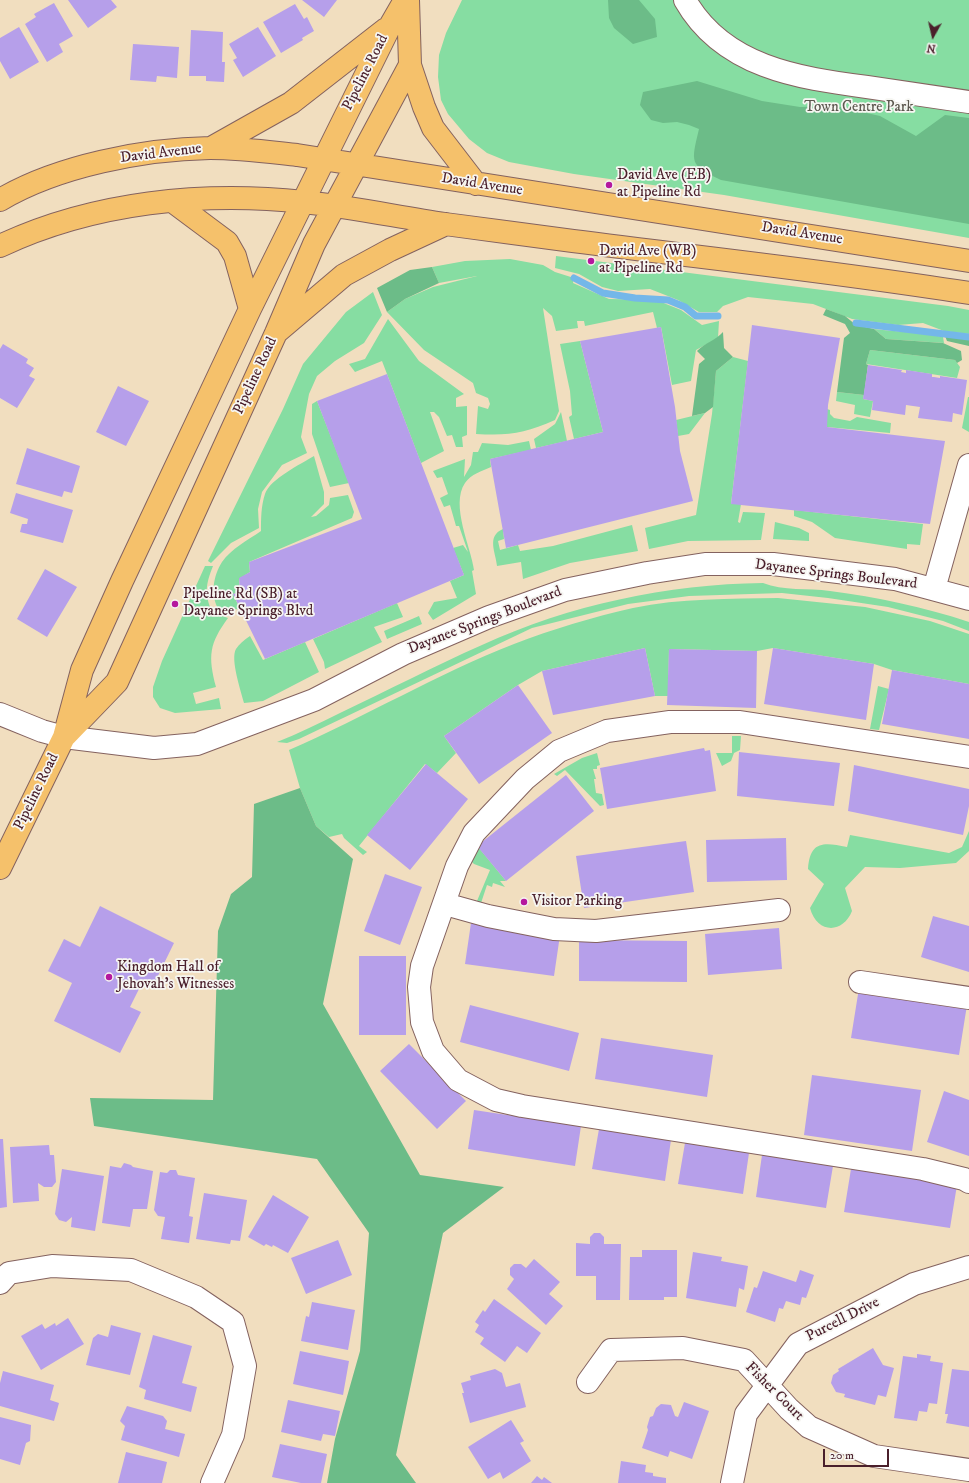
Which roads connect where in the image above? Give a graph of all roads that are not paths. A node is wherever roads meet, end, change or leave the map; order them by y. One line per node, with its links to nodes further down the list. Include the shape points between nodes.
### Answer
1 (405, 0): 4 (main road, Pipeline Road)
2 (408, 0): 5 (main road, Pipeline Road)
3 (685, 0): 6 (street, via 710,32 732,50 766,67 812,80)
4 (390, 26): 7 (main road, via 291,103); 8 (main road, Pipeline Road)
5 (410, 65): 9 (main road, Pipeline Road); 10 (main road, via 433,128)
6 (969, 102)
7 (211, 148): 8 (main road, David Avenue); 11 (main road, David Avenue, via 161,152 105,161 47,179)
8 (324, 160): 9 (main road, David Avenue); 13 (main road, Pipeline Road)
9 (356, 165): 10 (main road, David Avenue); 14 (main road, Pipeline Road)
10 (476, 184): 17 (main road, David Avenue)
11 (0, 200)
12 (172, 201): 13 (main road, via 240,198); 16 (main road, via 120,208 70,219); 19 (main road, via 227,242 235,256)
13 (304, 202): 14 (main road); 19 (main road, Pipeline Road)
14 (334, 206): 15 (main road); 20 (main road, Pipeline Road, via 314,244)
15 (446, 224): 18 (main road); 20 (main road, via 344,275)
16 (0, 246)
17 (969, 260)
18 (969, 293)
19 (250, 309): 25 (main road, Pipeline Road, via 82,670)
20 (276, 333): 25 (main road, Pipeline Road, via 117,682)
21 (969, 464): 22 (street)
22 (934, 589): 23 (street, Dayanee Springs Boulevard); 25 (street, Dayanee Springs Boulevard, via 895,579 773,564 705,564 646,573 565,590 488,617 403,654 314,700 197,744 154,748)
23 (969, 599)
24 (0, 714): 25 (street, Dayanee Springs Boulevard)
25 (64, 737): 27 (main road, Pipeline Road)
26 (969, 757): 28 (street, via 740,722 721,729 670,722 607,731 559,751 524,779 474,833 462,868)
27 (0, 868)
28 (445, 904): 29 (street, via 554,930 596,931); 32 (street, via 422,966 418,987 422,1022 433,1051 458,1080 496,1100 522,1106 923,1169)
29 (778, 910)
30 (860, 982): 31 (street)
31 (969, 998)
32 (969, 1182)
33 (969, 1267): 36 (street, Purcell Drive, via 914,1284 798,1344)
34 (0, 1283): 38 (street, via 9,1274 52,1266 131,1270 196,1297 233,1322 244,1366 233,1435)
35 (588, 1382): 36 (street, Fisher Court, via 612,1350 683,1348 744,1360)
36 (767, 1385): 37 (street, Fisher Court, via 809,1427 874,1456); 39 (street, Purcell Drive, via 746,1414)
37 (969, 1470)
38 (212, 1483)
39 (732, 1483)

